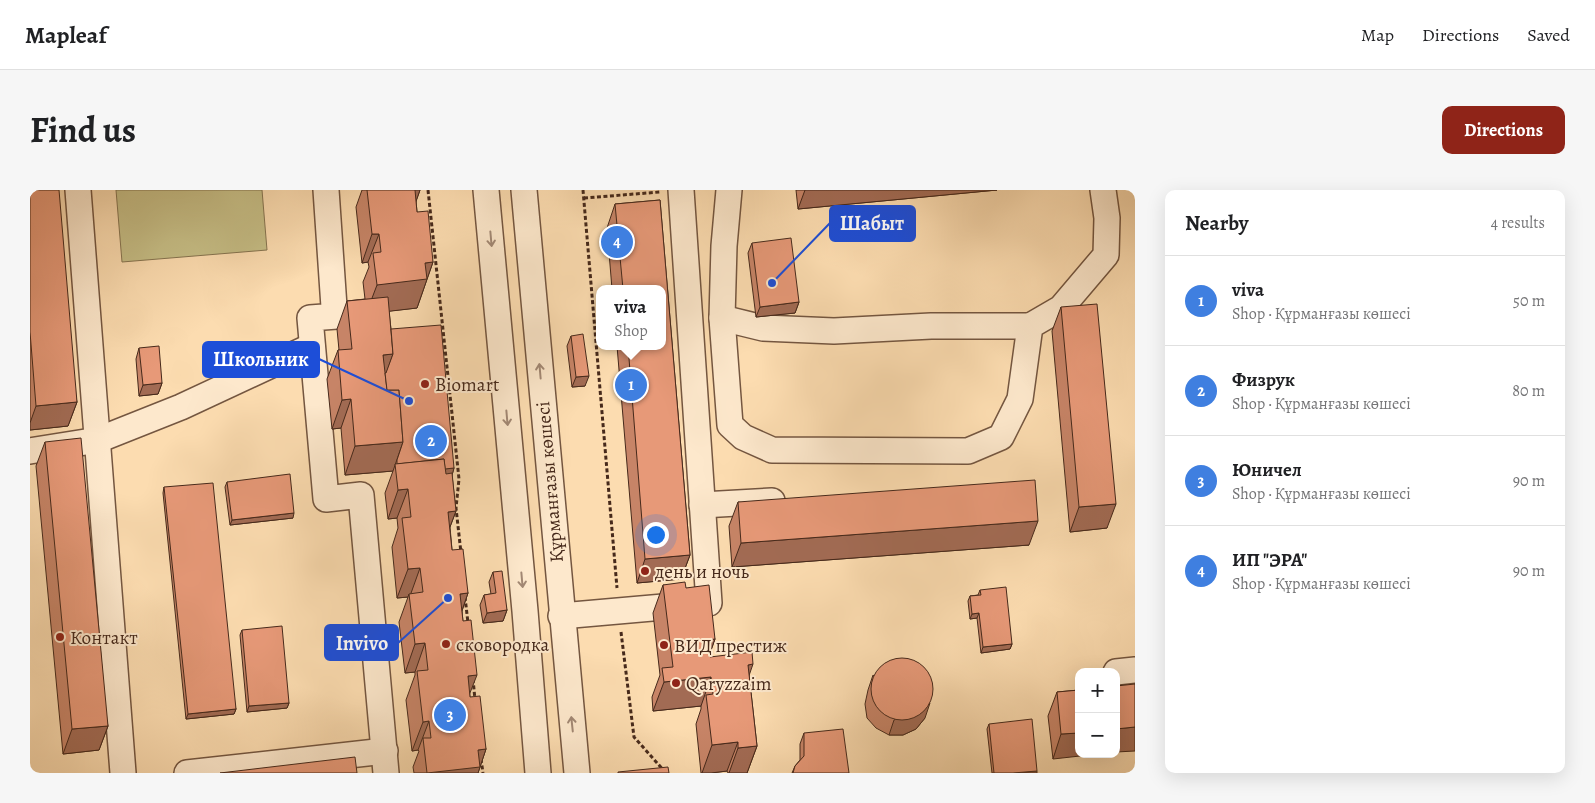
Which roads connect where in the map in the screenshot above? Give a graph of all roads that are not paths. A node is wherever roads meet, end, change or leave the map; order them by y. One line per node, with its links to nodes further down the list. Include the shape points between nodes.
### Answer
1 (78, 190): 11 (street)
2 (326, 190): 10 (street, via 337,316 310,318)
3 (486, 190): 21 (street, one-way to 21)
4 (524, 190): 15 (street, Құрманғазы көшесі, one-way to 4)
5 (682, 190): 14 (street)
6 (729, 190): 8 (street)
7 (1104, 190): 9 (street, via 1106,255 1061,308)
8 (722, 318): 9 (street, via 763,328 834,331 931,326); 9 (street, via 730,425 742,437 772,450 968,451 1001,437 1020,399)
9 (1030, 326)
10 (312, 346): 11 (street, via 181,407); 18 (street, via 326,499 361,495)
11 (98, 440): 12 (street); 19 (street)
12 (30, 451)
13 (790, 499): 14 (street)
14 (702, 505): 15 (street, via 709,603)
15 (561, 616): 22 (street, Құрманғазы көшесі, one-way to 15)
16 (1135, 670): 17 (street)
17 (1120, 672)
18 (385, 762): 20 (street)
19 (123, 773)
20 (186, 773)
21 (538, 773)
22 (577, 773)

